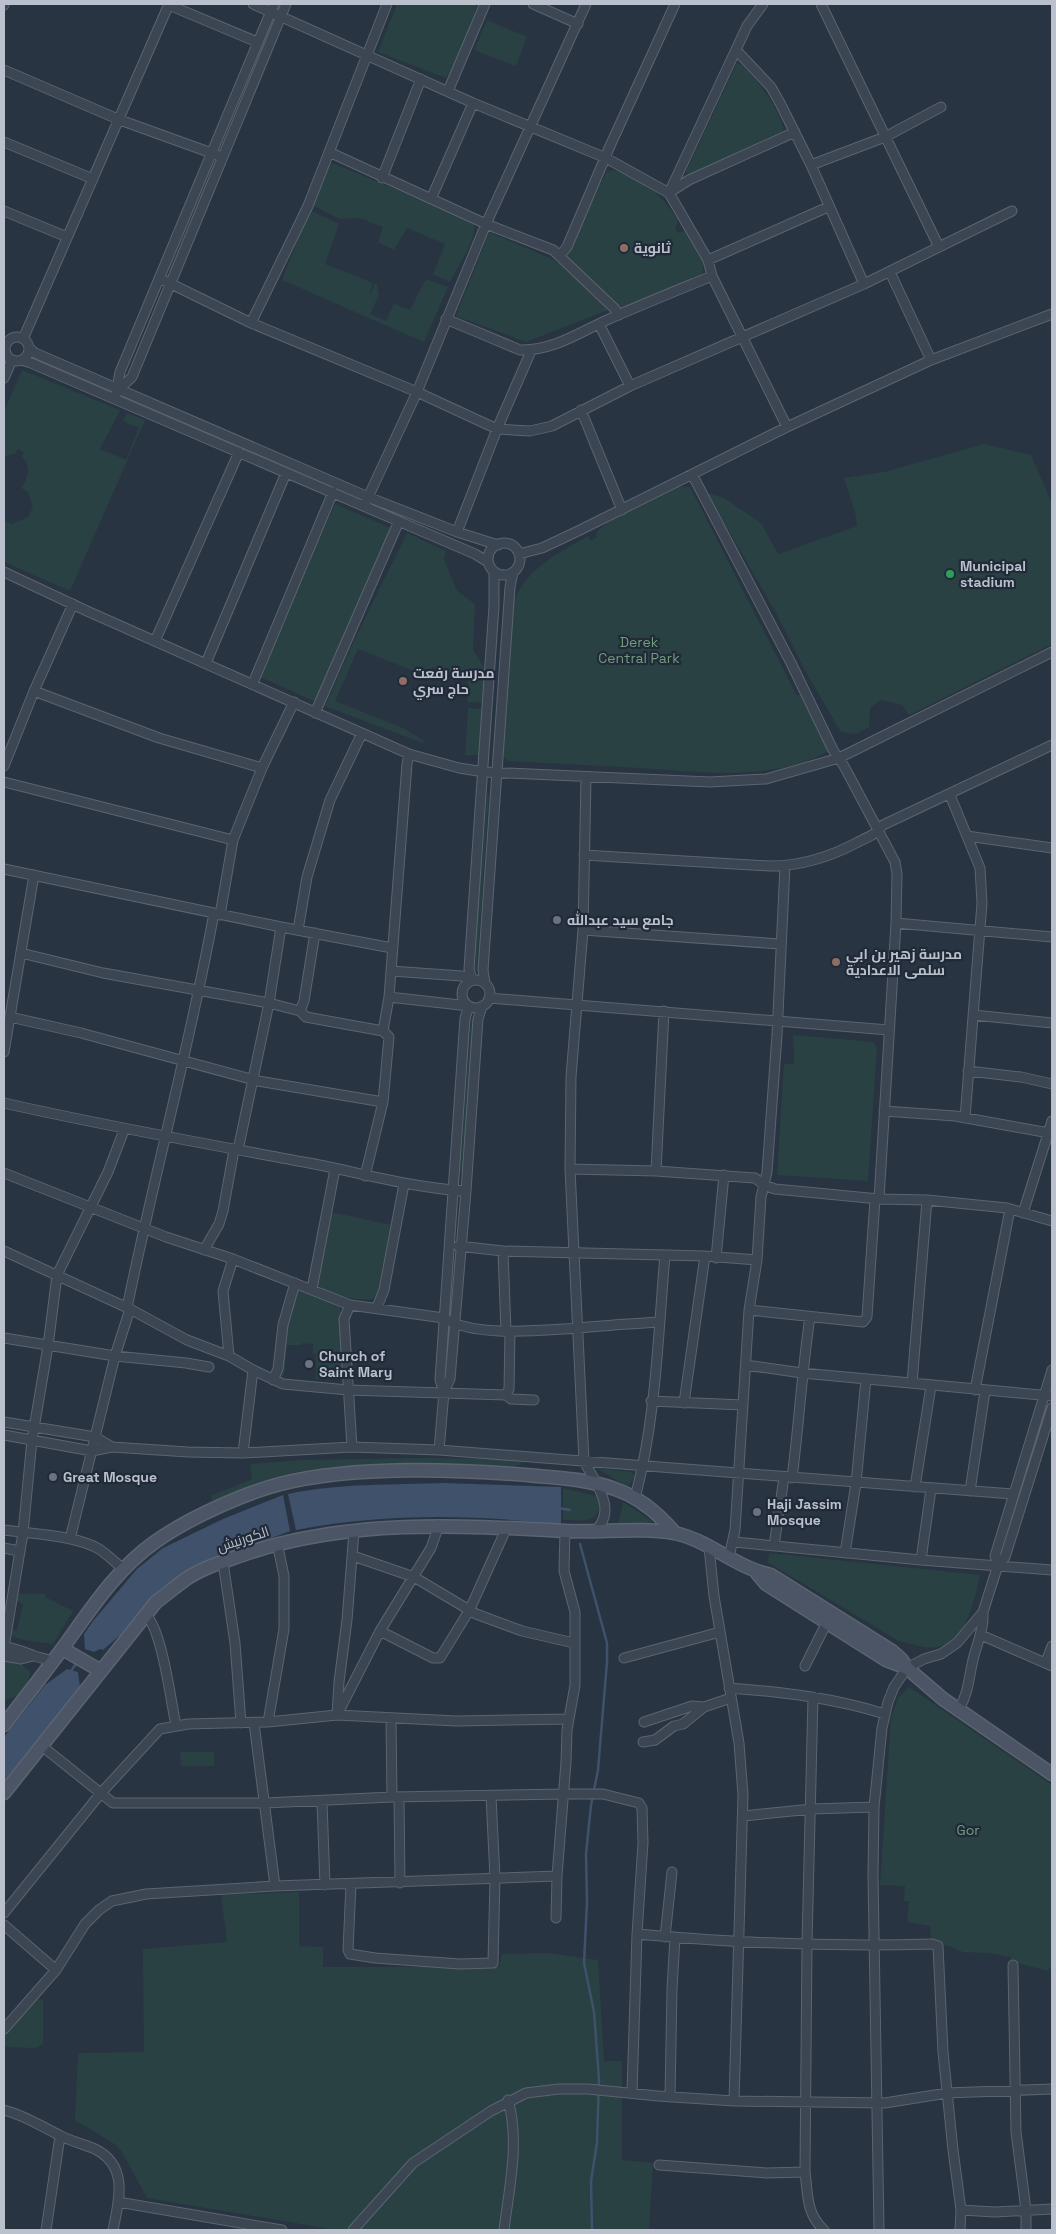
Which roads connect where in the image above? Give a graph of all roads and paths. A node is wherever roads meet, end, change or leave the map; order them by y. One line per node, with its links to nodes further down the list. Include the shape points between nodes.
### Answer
1 (169, 4): 14 (street); 22 (street)
2 (253, 4): 11 (street)
3 (286, 4): 12 (street)
4 (387, 4): 16 (street)
5 (486, 4): 19 (street)
6 (533, 4): 13 (street)
7 (586, 4): 13 (street)
8 (675, 4): 30 (street)
9 (763, 4): 15 (street, via 747,26)
10 (821, 4): 25 (street)
11 (272, 7): 12 (street); 14 (street)
12 (281, 16): 16 (street); 29 (street)
13 (578, 24): 23 (street)
14 (257, 42): 27 (street)
15 (736, 50): 24 (street, via 771,86); 34 (street)
16 (366, 55): 18 (street); 28 (street)
17 (4, 70): 22 (street)
18 (421, 79): 19 (street); 32 (street)
19 (448, 91): 20 (street)
20 (473, 103): 23 (street); 35 (street)
21 (942, 107): 25 (street)
22 (120, 120): 27 (street); 33 (street)
23 (529, 126): 30 (street); 39 (street)
24 (795, 132): 31 (street); 34 (street)
25 (885, 138): 31 (street); 41 (street)
26 (4, 142): 33 (street)
27 (212, 152): 29 (street); 46 (street)
28 (329, 152): 32 (street); 52 (street, via 308,206)
29 (223, 157): 47 (street)
30 (606, 158): 34 (street); 42 (street)
31 (812, 166): 36 (street)
32 (382, 178): 35 (street)
33 (93, 179): 40 (street)
34 (669, 192): 43 (street)
35 (431, 199): 39 (street)
36 (828, 207): 43 (street); 48 (street)
37 (4, 211): 40 (street)
38 (1012, 211): 41 (street)
39 (486, 224): 42 (street); 51 (street)
40 (67, 237): 56 (street)
41 (939, 247): 44 (street)
42 (560, 255): 50 (street)
43 (708, 260): 45 (street)
44 (890, 272): 48 (street); 62 (street)
45 (712, 276): 50 (street); 54 (street)
46 (158, 278): 47 (street); 57 (street)
47 (171, 284): 52 (street); 59 (street)
48 (864, 284): 54 (street)
49 (1052, 314): 62 (street)
50 (619, 315): 53 (street)
51 (446, 319): 60 (street, via 520,350); 66 (street)
52 (251, 323): 66 (street)
53 (598, 324): 60 (street, via 581,335); 64 (street)
54 (742, 337): 64 (street); 70 (street)
55 (8, 339): 56 (street); 61 (street)
56 (23, 339): 58 (street)
57 (131, 346): 59 (street); 65 (street, via 120,372)
58 (29, 348): 61 (street, via 26,357); 65 (street)
59 (142, 351): 65 (street, via 132,377)
60 (531, 351): 71 (street)
61 (11, 356): 63 (street); 67 (street)
62 (931, 360): 70 (street)
63 (4, 378)
64 (630, 386): 68 (street)
65 (118, 390): 67 (street); 69 (street)
66 (417, 392): 71 (street); 76 (street)
67 (114, 399): 69 (street)
68 (581, 410): 71 (street, via 543,429); 77 (street)
69 (178, 421): 72 (street); 76 (street)
70 (787, 427): 74 (street)
71 (497, 429): 79 (street)
72 (238, 452): 73 (street); 87 (street)
73 (286, 473): 75 (street); 91 (street)
74 (692, 474): 77 (street); 99 (street)
75 (332, 492): 76 (street); 92 (street)
76 (366, 501): 78 (street); 79 (street)
77 (622, 510): 81 (street, via 542,548)
78 (399, 521): 82 (street); 95 (street)
79 (457, 532): 80 (street)
80 (498, 545): 81 (street, via 508,544); 82 (street, via 491,551)
81 (519, 554): 85 (street, via 519,564)
82 (488, 562): 83 (street)
83 (494, 571): 85 (street, via 503,575); 88 (street)
84 (4, 572): 86 (street)
85 (514, 572): 89 (street)
86 (73, 604): 87 (street); 93 (street)
87 (154, 641): 91 (street)
88 (491, 650): 89 (street); 103 (street)
89 (505, 651): 102 (street)
90 (1052, 652): 99 (street)
91 (206, 663): 92 (street)
92 (253, 683): 94 (street)
93 (34, 691): 100 (street); 101 (street, via 159,738)
94 (294, 702): 95 (street); 101 (street)
95 (315, 713): 96 (street)
96 (362, 733): 98 (street); 118 (street, via 330,800 307,877)
97 (1052, 745): 106 (street)
98 (410, 754): 103 (street); 124 (street)
99 (839, 758): 104 (street, via 792,773 751,780 710,782); 107 (street)
100 (4, 766)
101 (262, 768): 109 (street)
102 (496, 771): 103 (street); 104 (street); 128 (street, via 483,970)
103 (484, 772): 127 (street, via 469,969)
104 (586, 777): 111 (street)
105 (4, 782): 109 (street)
106 (950, 794): 107 (street, via 883,825); 108 (street)
107 (878, 832): 112 (street, via 838,852); 116 (street, via 890,850 896,868)
108 (967, 836): 110 (street); 120 (street, via 980,868)
109 (233, 840): 115 (street)
110 (1052, 848)
111 (584, 855): 112 (street); 119 (street)
112 (785, 866): 123 (street)
113 (4, 869): 114 (street)
114 (34, 876): 115 (street); 125 (street)
115 (217, 914): 117 (street); 129 (street)
116 (896, 923): 120 (street); 142 (street)
117 (281, 928): 118 (street); 132 (street)
118 (298, 930): 121 (street)
119 (583, 930): 123 (street); 135 (street)
120 (980, 930): 122 (street); 138 (street)
121 (315, 933): 124 (street); 136 (street)
122 (1052, 938)
123 (780, 944): 140 (street)
124 (392, 948): 126 (street)
125 (21, 953): 129 (street, via 103,973); 139 (street)
126 (390, 971): 127 (street, via 462,976); 130 (street)
127 (472, 980): 128 (street); 133 (street, via 464,986 462,995)
128 (485, 983): 131 (street, via 490,991)
129 (200, 990): 132 (street); 145 (street)
130 (389, 996): 133 (street); 143 (street)
131 (489, 998): 134 (street); 135 (street)
132 (268, 1003): 136 (street); 147 (street)
133 (469, 1006): 134 (street); 166 (street, via 465,1018)
134 (482, 1006): 167 (street, via 478,1020)
135 (577, 1006): 137 (street); 159 (street, via 571,1078)
136 (300, 1011): 143 (street, via 306,1017)
137 (664, 1011): 140 (street); 160 (street)
138 (973, 1015): 141 (street); 146 (street)
139 (10, 1017): 144 (street); 145 (street)
140 (776, 1021): 142 (street); 165 (street)
141 (1052, 1023)
142 (889, 1030): 151 (street)
143 (384, 1031): 149 (street, via 389,1037)
144 (4, 1052)
145 (184, 1060): 147 (street); 156 (street)
146 (968, 1070): 148 (street); 152 (street)
147 (252, 1079): 149 (street); 157 (street)
148 (1052, 1084)
149 (383, 1102): 163 (street)
150 (4, 1103): 154 (street)
151 (884, 1111): 152 (street); 168 (street)
152 (965, 1118): 155 (street)
153 (1052, 1121): 155 (street)
154 (124, 1130): 156 (street); 170 (street)
155 (1049, 1133): 172 (street)
156 (164, 1137): 157 (street); 174 (street)
157 (236, 1150): 158 (street); 177 (street, via 219,1224)
158 (335, 1169): 163 (street); 188 (street)
159 (570, 1169): 160 (street); 180 (street)
160 (656, 1171): 162 (street)
161 (4, 1173): 170 (street)
162 (724, 1175): 165 (street, via 755,1178); 184 (street)
163 (365, 1176): 164 (street)
164 (404, 1184): 166 (street); 190 (street, via 382,1296)
165 (764, 1185): 168 (street, via 775,1189); 185 (street)
166 (453, 1190): 167 (street); 175 (street)
167 (466, 1191): 176 (street)
168 (877, 1199): 169 (street); 193 (street, via 867,1317 863,1322)
169 (927, 1200): 171 (street); 210 (street)
170 (90, 1207): 174 (street); 186 (street)
171 (1010, 1209): 172 (street); 213 (street)
172 (1023, 1213): 173 (street)
173 (1052, 1221)
174 (144, 1228): 177 (street); 191 (street)
175 (449, 1245): 176 (street); 194 (street)
176 (462, 1246): 179 (street); 196 (street)
177 (204, 1250): 183 (street)
178 (4, 1251): 186 (street)
179 (503, 1251): 180 (street); 198 (street)
180 (575, 1253): 181 (street); 197 (street)
181 (665, 1255): 182 (street); 195 (street)
182 (705, 1256): 184 (street); 220 (street)
183 (233, 1258): 187 (street); 202 (street, via 223,1291)
184 (716, 1258): 185 (street)
185 (757, 1260): 192 (street)
186 (58, 1276): 191 (street); 200 (street)
187 (295, 1283): 188 (street); 209 (street, via 283,1325)
188 (312, 1289): 189 (street)
189 (350, 1305): 190 (street); 212 (street, via 344,1319)
190 (377, 1307): 194 (street)
191 (129, 1308): 201 (street); 202 (street, via 187,1340)
192 (749, 1310): 193 (street); 203 (street)
193 (810, 1317): 207 (street)
194 (444, 1318): 196 (street); 215 (street, via 440,1380)
195 (659, 1322): 197 (street); 219 (street)
196 (455, 1325): 198 (street); 215 (street, via 450,1379)
197 (578, 1328): 198 (street); 233 (street)
198 (508, 1331): 216 (street, via 509,1389)
199 (4, 1338): 200 (street)
200 (48, 1346): 201 (street); 224 (street)
201 (115, 1356): 204 (street); 226 (street)
202 (229, 1356): 205 (street)
203 (746, 1365): 207 (street); 221 (street)
204 (210, 1367)
205 (252, 1370): 209 (street); 232 (street)
206 (1052, 1370): 217 (street)
207 (802, 1373): 208 (street); 236 (street, via 800,1418)
208 (866, 1379): 210 (street); 237 (street)
209 (274, 1380): 212 (street, via 289,1385)
210 (912, 1384): 211 (street)
211 (931, 1386): 213 (street); 239 (street)
212 (348, 1390): 215 (street); 229 (street)
213 (975, 1390): 214 (street)
214 (985, 1391): 217 (street); 241 (street)
215 (444, 1392): 216 (street); 230 (street)
216 (506, 1395): 218 (street, via 511,1399)
217 (1048, 1396): 242 (street)
218 (534, 1400)
219 (652, 1401): 220 (street); 234 (street)
220 (684, 1403): 221 (street)
221 (743, 1406): 235 (street)
222 (1052, 1408): 264 (street, via 1005,1557)
223 (4, 1422): 224 (street)
224 (34, 1428): 226 (street); 227 (street)
225 (4, 1435): 227 (street)
226 (95, 1437): 228 (street); 231 (street)
227 (32, 1440): 231 (street); 250 (street)
228 (112, 1447): 231 (street); 232 (street)
229 (352, 1447): 230 (street); 232 (street)
230 (439, 1450): 233 (street)
231 (92, 1451): 252 (street)
232 (244, 1453)
233 (584, 1461): 234 (street); 238 (street)
234 (643, 1467): 235 (street); 243 (street)
235 (738, 1474): 236 (street); 253 (street)
236 (788, 1478): 237 (street); 255 (street)
237 (856, 1483): 239 (street); 259 (street)
238 (597, 1484): 243 (main road); 249 (street, via 602,1491 605,1509 600,1526); 265 (main road, via 519,1474 446,1472 350,1474 283,1484 244,1497 187,1523 156,1541)
239 (915, 1487): 240 (street)
240 (931, 1489): 241 (street); 262 (street)
241 (970, 1491): 242 (street)
242 (1013, 1494): 264 (street, via 995,1556)
243 (635, 1498): 251 (main road, via 656,1513)
244 (439, 1525): 245 (main road, الكورنيش); 247 (main road, الكورنيش); 268 (street, via 431,1548)
245 (507, 1527): 248 (main road, الكورنيش); 269 (street)
246 (4, 1530): 250 (street)
247 (354, 1531): 254 (main road, الكورنيش); 260 (street)
248 (565, 1531): 249 (main road, الكورنيش); 276 (street, via 564,1571 574,1612)
249 (594, 1532): 251 (main road, الكورنيش)
250 (23, 1533): 252 (street); 258 (street)
251 (675, 1533): 256 (main road)
252 (70, 1540): 265 (street, via 98,1548)
253 (734, 1542): 255 (street); 261 (street)
254 (277, 1544): 263 (main road, الكورنيش); 297 (street, via 284,1576 284,1629)
255 (774, 1546): 259 (street)
256 (710, 1547): 261 (main road); 274 (street)
257 (4, 1548): 258 (street)
258 (19, 1551): 278 (street)
259 (845, 1553): 262 (street)
260 (353, 1556): 268 (street); 294 (street)
261 (729, 1557): 267 (main road)
262 (921, 1560): 264 (street)
263 (223, 1562): 271 (main road, الكورنيش, via 187,1578 156,1602); 299 (street, via 235,1643)
264 (998, 1565): 266 (street); 270 (street)
265 (123, 1570): 279 (main road)
266 (1052, 1570)
267 (756, 1572): 272 (main road, via 766,1584); 286 (main road, via 770,1575 892,1651)
268 (414, 1578): 269 (street); 273 (street)
269 (470, 1610): 273 (street, via 442,1656 436,1659); 276 (street, via 522,1631)
270 (983, 1612): 275 (street); 286 (street, via 957,1643 941,1654 924,1658)
271 (146, 1615): 287 (main road, الكورنيش); 302 (street, via 153,1621)
272 (827, 1622): 285 (street); 286 (main road, via 886,1660)
273 (380, 1631): 294 (street)
274 (720, 1632): 282 (street); 288 (street)
275 (981, 1635): 284 (street); 292 (street, via 967,1697)
276 (574, 1643): 296 (street, via 575,1685)
277 (1052, 1646): 284 (street)
278 (4, 1647): 281 (street, via 23,1649)
279 (65, 1650): 283 (main road); 287 (main road)
280 (4, 1656): 281 (street, via 21,1659)
281 (33, 1656): 283 (street)
282 (624, 1658)
283 (53, 1662): 301 (main road)
284 (1049, 1664)
285 (805, 1666)
286 (907, 1668): 292 (main road); 293 (street, via 894,1687)
287 (97, 1669): 304 (main road, الكورنيش)
288 (730, 1688): 289 (street); 290 (street)
289 (813, 1697): 293 (street); 314 (street)
290 (731, 1698): 291 (street); 315 (street, via 741,1766)
291 (704, 1707): 298 (street, via 692,1706); 303 (street, via 683,1724 674,1726 655,1740)
292 (959, 1709): 305 (main road)
293 (885, 1714): 313 (street)
294 (337, 1715): 295 (street); 297 (street)
295 (391, 1719): 296 (street); 310 (street)
296 (569, 1719): 308 (street)
297 (268, 1722): 300 (street)
298 (644, 1722)
299 (241, 1723): 300 (street); 302 (street)
300 (254, 1723): 312 (street)
301 (4, 1725)
302 (176, 1726): 307 (street, via 160,1729 154,1734)
303 (643, 1742)
304 (42, 1746): 306 (main road, الكورنيش); 307 (street)
305 (1052, 1774)
306 (4, 1793)
307 (101, 1793): 312 (street, via 114,1803); 323 (street)
308 (563, 1794): 309 (street); 317 (street); 326 (street, via 602,1794 639,1803 642,1808)
309 (491, 1796): 310 (street); 318 (street)
310 (396, 1797): 311 (street); 319 (street)
311 (322, 1802): 312 (street); 321 (street)
312 (265, 1803): 322 (street)
313 (874, 1807): 314 (street); 331 (street)
314 (812, 1809): 315 (street); 330 (street)
315 (743, 1816): 329 (street)
316 (672, 1872): 327 (street)
317 (556, 1876): 318 (street); 324 (street)
318 (495, 1878): 319 (street); 320 (street, via 492,1963 478,1964 350,1954)
319 (400, 1882): 320 (street)
320 (351, 1884): 321 (street)
321 (325, 1885): 322 (street)
322 (275, 1886): 333 (street, via 146,1894 112,1900 85,1924)
323 (4, 1913)
324 (556, 1918)
325 (4, 1925): 333 (street)
326 (637, 1934): 327 (street); 337 (street)
327 (665, 1937): 328 (street)
328 (675, 1937): 329 (street); 339 (street)
329 (737, 1942): 330 (street); 341 (street)
330 (807, 1943): 331 (street); 343 (street)
331 (874, 1946): 338 (street, via 938,1946); 342 (street)
332 (1013, 1965): 335 (street)
333 (56, 1970): 334 (street)
334 (4, 2030)
335 (1014, 2089): 336 (street); 338 (street); 351 (street)
336 (1052, 2089)
337 (632, 2093): 339 (street); 340 (street, via 588,2089 538,2090)
338 (947, 2093): 342 (street, via 902,2101); 350 (street)
339 (670, 2097): 341 (street)
340 (508, 2100): 357 (street, via 413,2163); 358 (street, via 514,2136)
341 (734, 2101): 343 (street)
342 (877, 2101): 343 (street); 360 (street)
343 (805, 2103): 347 (street)
344 (4, 2110): 345 (street, via 29,2117)
345 (60, 2136): 348 (street, via 96,2150 112,2161 119,2178); 353 (street)
346 (659, 2165): 347 (street, via 766,2173)
347 (805, 2172): 359 (street, via 809,2209)
348 (118, 2202): 352 (street); 354 (street)
349 (1052, 2209): 351 (street)
350 (961, 2210): 351 (street); 361 (street)
351 (1026, 2210): 362 (street)
352 (226, 2220): 355 (street); 356 (street)
353 (46, 2230)
354 (113, 2230)
355 (225, 2230)
356 (282, 2230)
357 (353, 2230)
358 (504, 2230)
359 (824, 2230)
360 (878, 2230)
361 (960, 2230)
362 (1026, 2230)

